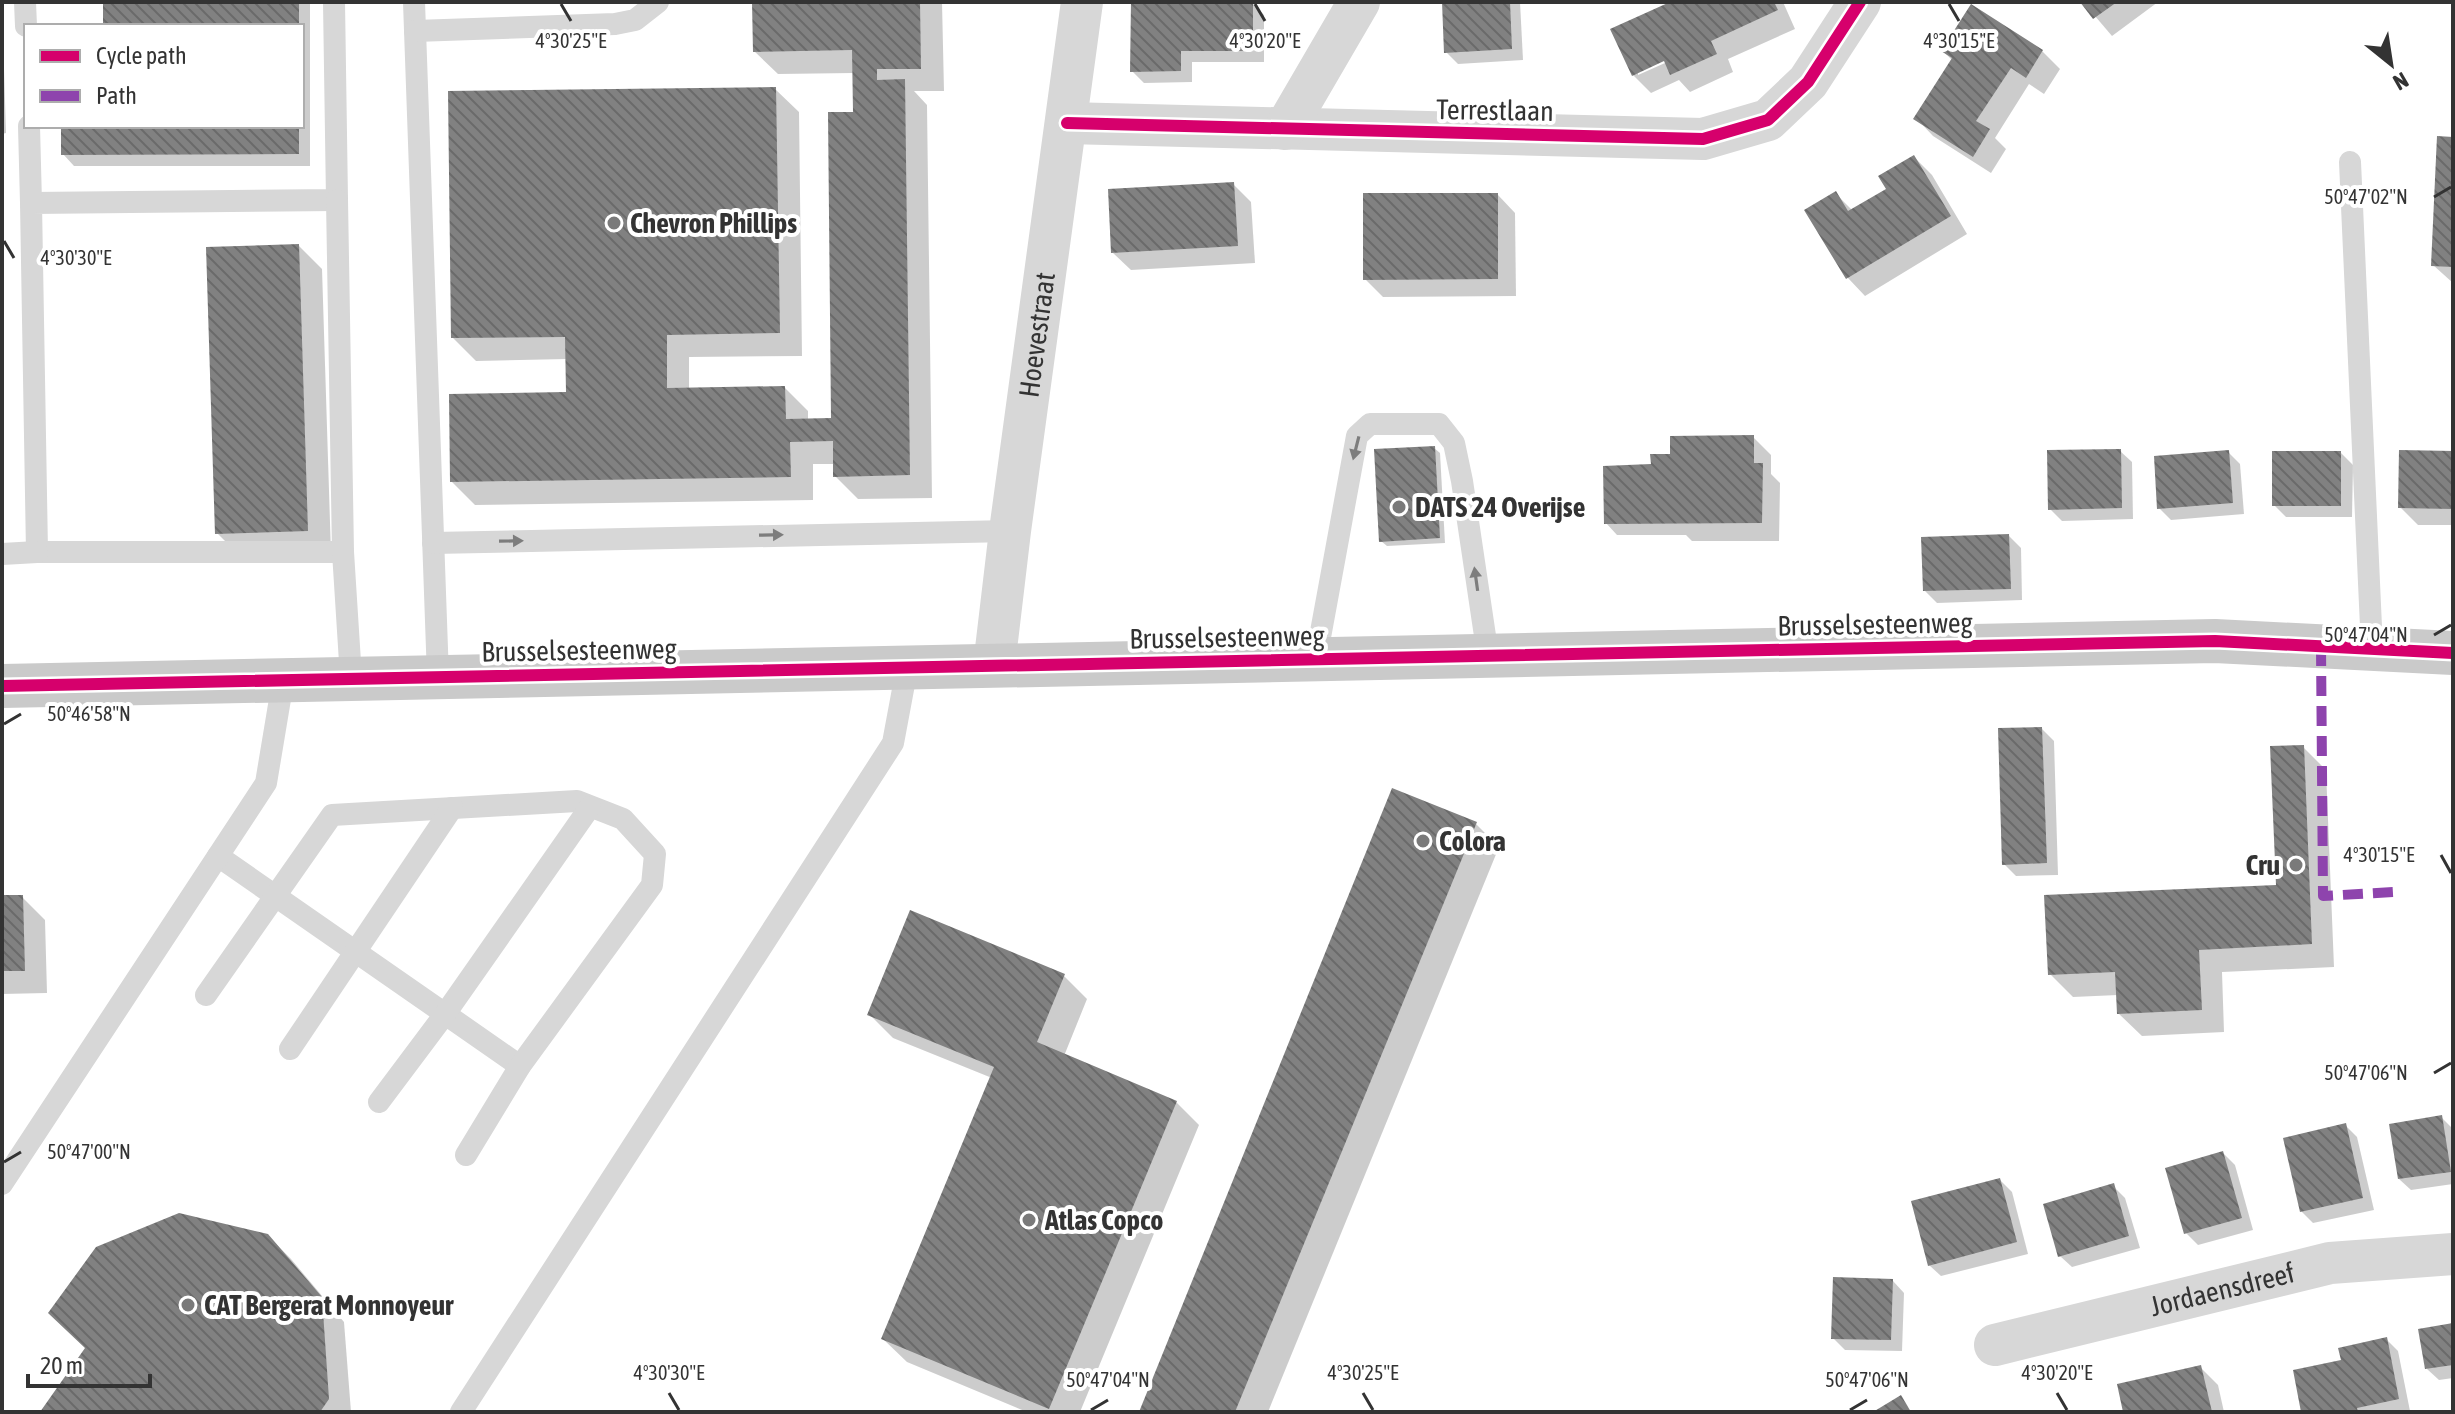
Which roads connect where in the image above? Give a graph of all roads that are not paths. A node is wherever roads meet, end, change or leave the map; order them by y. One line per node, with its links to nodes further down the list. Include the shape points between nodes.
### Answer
1 (25, 2): 8 (lane)
2 (334, 2): 14 (lane)
3 (414, 2): 9 (lane)
4 (658, 2): 9 (lane, via 635,20 615,24)
5 (1082, 2): 10 (street, Hoevestraat)
6 (1359, 2): 12 (street)
7 (1860, 2): 12 (street, Terrestlaan, via 1808,82 1768,120 1703,139)
8 (26, 24)
9 (415, 31): 17 (lane)
10 (1067, 123): 12 (street, Terrestlaan); 16 (street, Hoevestraat)
11 (29, 128): 15 (lane)
12 (1285, 129)
13 (2350, 162): 21 (lane)
14 (337, 200): 15 (lane); 19 (lane)
15 (31, 203): 18 (lane)
16 (1010, 531): 17 (lane, one-way to 16); 25 (street, Hoevestraat)
17 (433, 543): 27 (lane)
18 (37, 552): 19 (lane); 20 (lane)
19 (343, 552): 28 (lane)
20 (2, 554)
21 (2372, 649): 22 (main road, Brusselsesteenweg); 23 (main road, Brusselsesteenweg, via 2215,641)
22 (2453, 653)
23 (1488, 656): 24 (main road, Brusselsesteenweg); 24 (lane, one-way to 24, via 1454,443 1439,424 1370,424 1357,436)
24 (1316, 659): 25 (main road, Brusselsesteenweg)
25 (994, 666): 26 (main road, Brusselsesteenweg)
26 (907, 668): 27 (main road, Brusselsesteenweg); 45 (lane, via 893,743)
27 (438, 677): 28 (main road, Brusselsesteenweg)
28 (351, 678): 29 (main road, Brusselsesteenweg)
29 (283, 681): 30 (main road, Brusselsesteenweg); 33 (lane, via 266,783)
30 (2, 686)
31 (590, 807): 32 (lane, via 577,801); 37 (lane); 39 (lane, via 623,819 655,854 652,885)
32 (452, 808): 34 (lane, via 332,815); 35 (lane)
33 (218, 856): 34 (lane); 42 (lane)
34 (275, 895): 35 (lane); 36 (lane)
35 (356, 951): 37 (lane); 38 (lane)
36 (206, 995)
37 (445, 1014): 39 (lane); 40 (lane)
38 (290, 1049)
39 (520, 1066): 41 (lane)
40 (379, 1102)
41 (466, 1155)
42 (2, 1184)
43 (2453, 1254): 44 (street, Jordaensdreef, via 2330,1263)
44 (1995, 1345)
45 (461, 1412)

